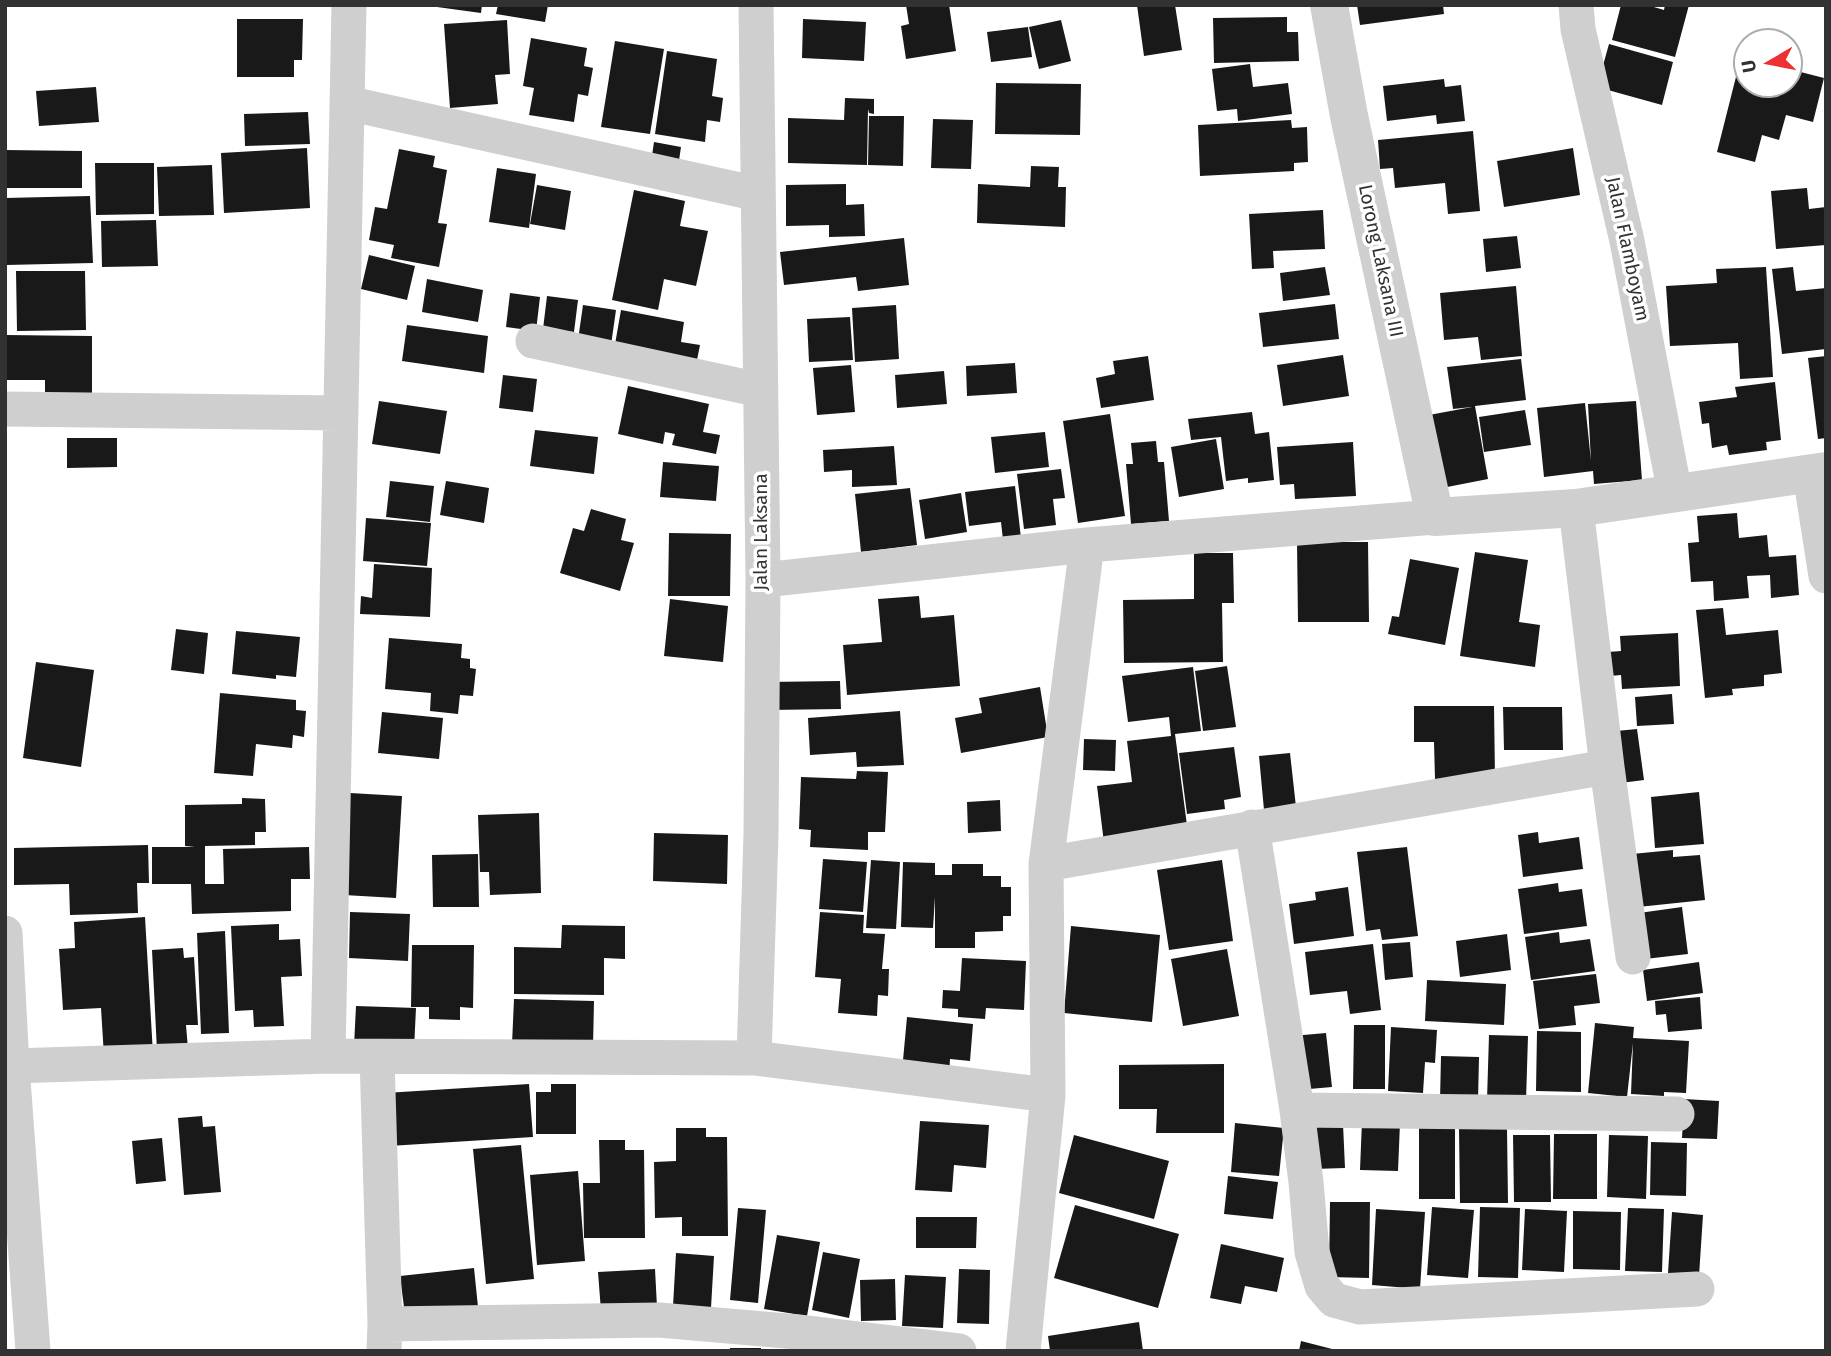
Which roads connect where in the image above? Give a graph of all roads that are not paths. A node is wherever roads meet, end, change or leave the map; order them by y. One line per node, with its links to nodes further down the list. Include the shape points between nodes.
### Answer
1 (349, 5): 5 (street)
2 (756, 5): 6 (street, Jalan Laksana)
3 (1329, 5): 14 (street, Lorong Laksana III)
4 (1576, 5): 12 (street, Jalan Flamboyam)
5 (347, 103): 6 (street); 10 (street)
6 (758, 194): 8 (street, Jalan Laksana)
7 (534, 341): 8 (street)
8 (760, 390): 17 (street, Jalan Laksana)
9 (5, 409): 10 (street)
10 (341, 413): 23 (street)
11 (1818, 472): 12 (street); 16 (street)
12 (1675, 494): 13 (street)
13 (1576, 508): 14 (street); 18 (street)
14 (1434, 517): 15 (street)
15 (1087, 545): 17 (street); 20 (street)
16 (1826, 576)
17 (762, 580): 25 (street, Jalan Laksana)
18 (1607, 767): 19 (street); 22 (street)
19 (1252, 827): 20 (street); 28 (street)
20 (1046, 864): 27 (street)
21 (5, 933): 26 (street)
22 (1633, 957)
23 (328, 1056): 24 (street); 26 (street)
24 (377, 1056): 25 (street); 32 (street)
25 (754, 1058): 27 (street)
26 (12, 1066): 30 (street)
27 (1048, 1095): 35 (street)
28 (1297, 1110): 29 (street); 31 (street, via 1312,1252 1322,1286 1334,1300 1360,1307)
29 (1677, 1114)
30 (16, 1244): 33 (street)
31 (1697, 1289)
32 (385, 1338): 34 (street, via 659,1320)
33 (33, 1351)
34 (960, 1351)
35 (1023, 1351)

